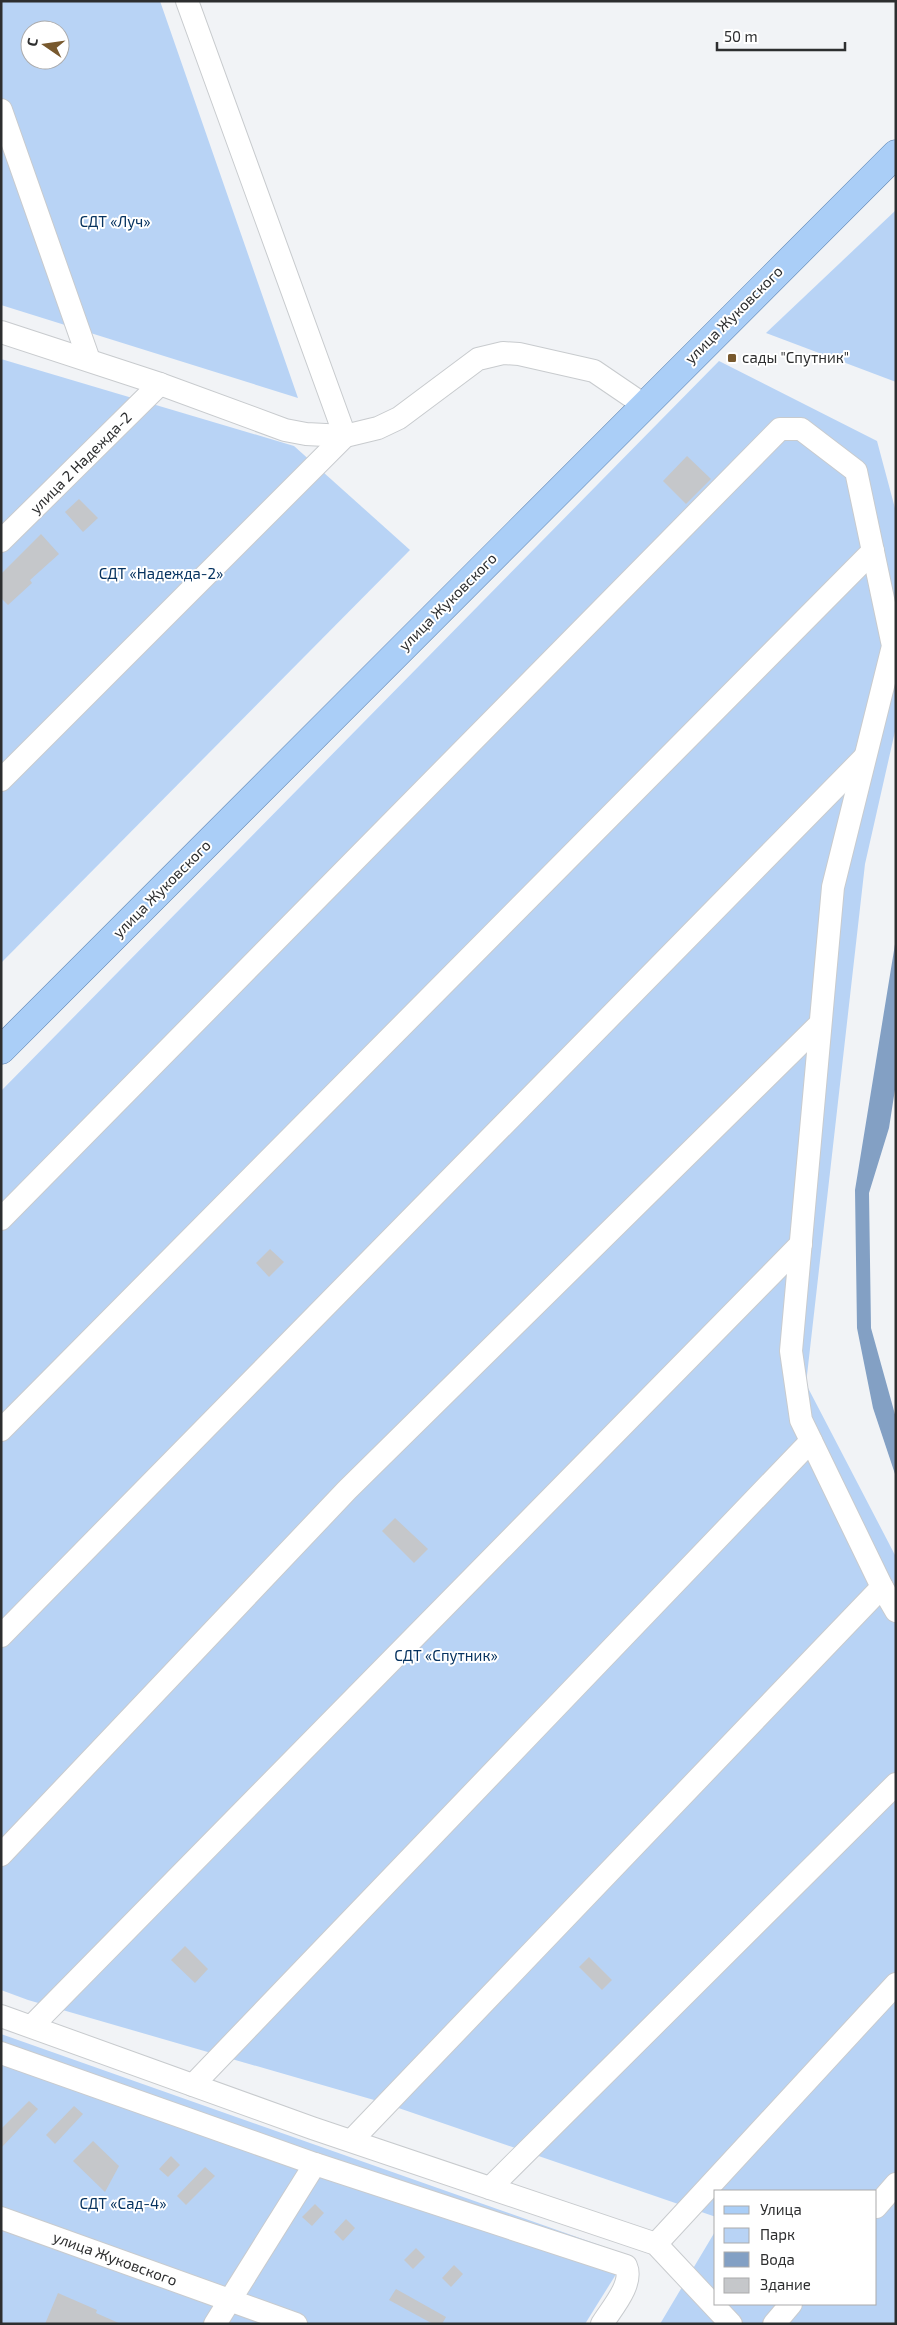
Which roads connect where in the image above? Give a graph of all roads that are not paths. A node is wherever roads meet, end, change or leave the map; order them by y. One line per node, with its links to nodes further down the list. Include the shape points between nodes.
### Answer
1 (187, 1): 8 (street)
2 (1, 110): 5 (street)
3 (896, 154): 7 (main road, улица Жуковского)
4 (1, 332): 5 (street)
5 (89, 360): 6 (street)
6 (160, 384): 8 (street, via 285,430); 9 (street, улица 2 Надежда-2)
7 (644, 405): 8 (street, via 594,371 503,352 478,359 399,418 378,428); 14 (main road, улица Жуковского)
8 (345, 436): 12 (street)
9 (1, 542)
10 (873, 551): 11 (street, via 892,646); 15 (street, via 856,471 801,429 780,429); 17 (street)
11 (865, 757): 13 (street, via 833,887); 21 (street)
12 (1, 780)
13 (820, 1024): 16 (street); 23 (street, via 347,1490)
14 (1, 1050)
15 (1, 1219)
16 (801, 1244): 18 (street, via 791,1351 801,1420); 26 (street)
17 (1, 1430)
18 (812, 1441): 19 (street); 28 (street)
19 (882, 1587): 20 (street); 29 (street)
20 (896, 1611)
21 (1, 1636)
22 (896, 1784): 32 (street)
23 (1, 1855)
24 (896, 1984): 35 (street)
25 (1, 2016): 26 (street)
26 (32, 2026): 28 (street)
27 (1, 2053): 30 (street)
28 (193, 2085): 29 (street)
29 (352, 2140): 32 (street)
30 (315, 2164): 36 (street); 40 (street, via 626,2266 626,2284)
31 (896, 2184): 33 (street)
32 (490, 2188): 35 (street)
33 (877, 2205)
34 (1, 2218): 36 (street, улица Жуковского)
35 (656, 2244): 41 (street)
36 (229, 2300): 38 (street); 39 (street, улица Жуковского)
37 (790, 2305): 42 (street)
38 (215, 2324)
39 (296, 2324)
40 (602, 2324)
41 (731, 2324)
42 (774, 2324)

